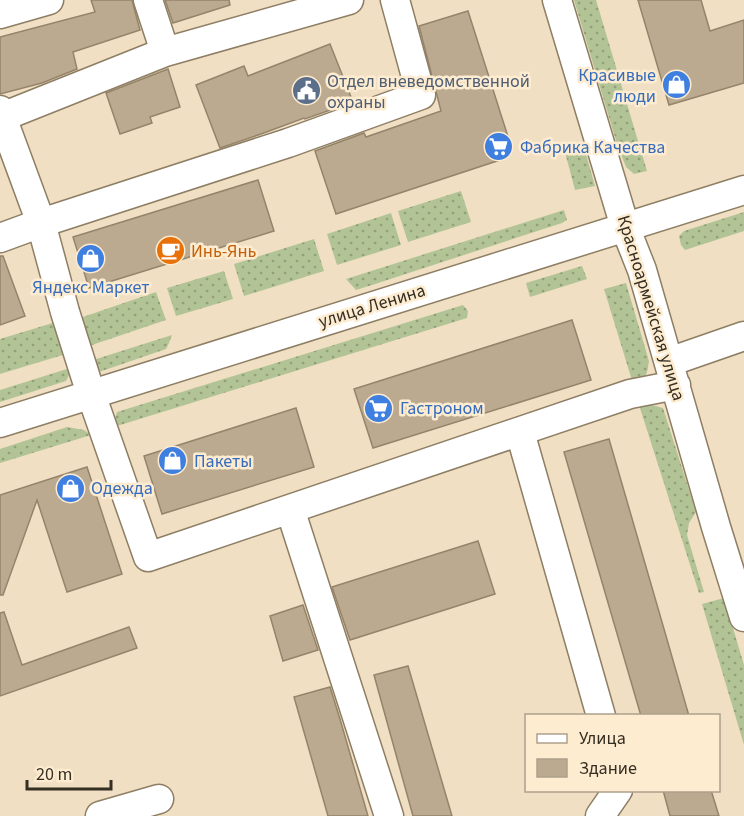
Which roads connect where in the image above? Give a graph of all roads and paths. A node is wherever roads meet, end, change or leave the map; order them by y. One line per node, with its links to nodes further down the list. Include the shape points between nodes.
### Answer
1 (49, 0): 6 (street)
2 (148, 0): 7 (street)
3 (350, 0): 7 (street)
4 (395, 0): 10 (street, via 421,95)
5 (557, 0): 11 (street, Красноармейская улица)
6 (0, 14)
7 (165, 52): 8 (street)
8 (1, 113): 10 (street)
9 (744, 190): 11 (street, улица Ленина)
10 (42, 223): 12 (street); 15 (street)
11 (625, 227): 14 (street, Красноармейская улица, via 642,270); 15 (street, улица Ленина)
12 (0, 238)
13 (744, 336): 14 (street)
14 (672, 373): 17 (street, via 630,394); 19 (street, Красноармейская улица)
15 (91, 394): 16 (street, улица Ленина); 18 (street, via 148,557)
16 (0, 423)
17 (520, 432): 18 (street); 20 (street)
18 (290, 509): 24 (street)
19 (744, 617)
20 (600, 714)
21 (617, 792): 25 (street)
22 (159, 799): 23 (street)
23 (100, 816)
24 (389, 816)
25 (600, 816)

